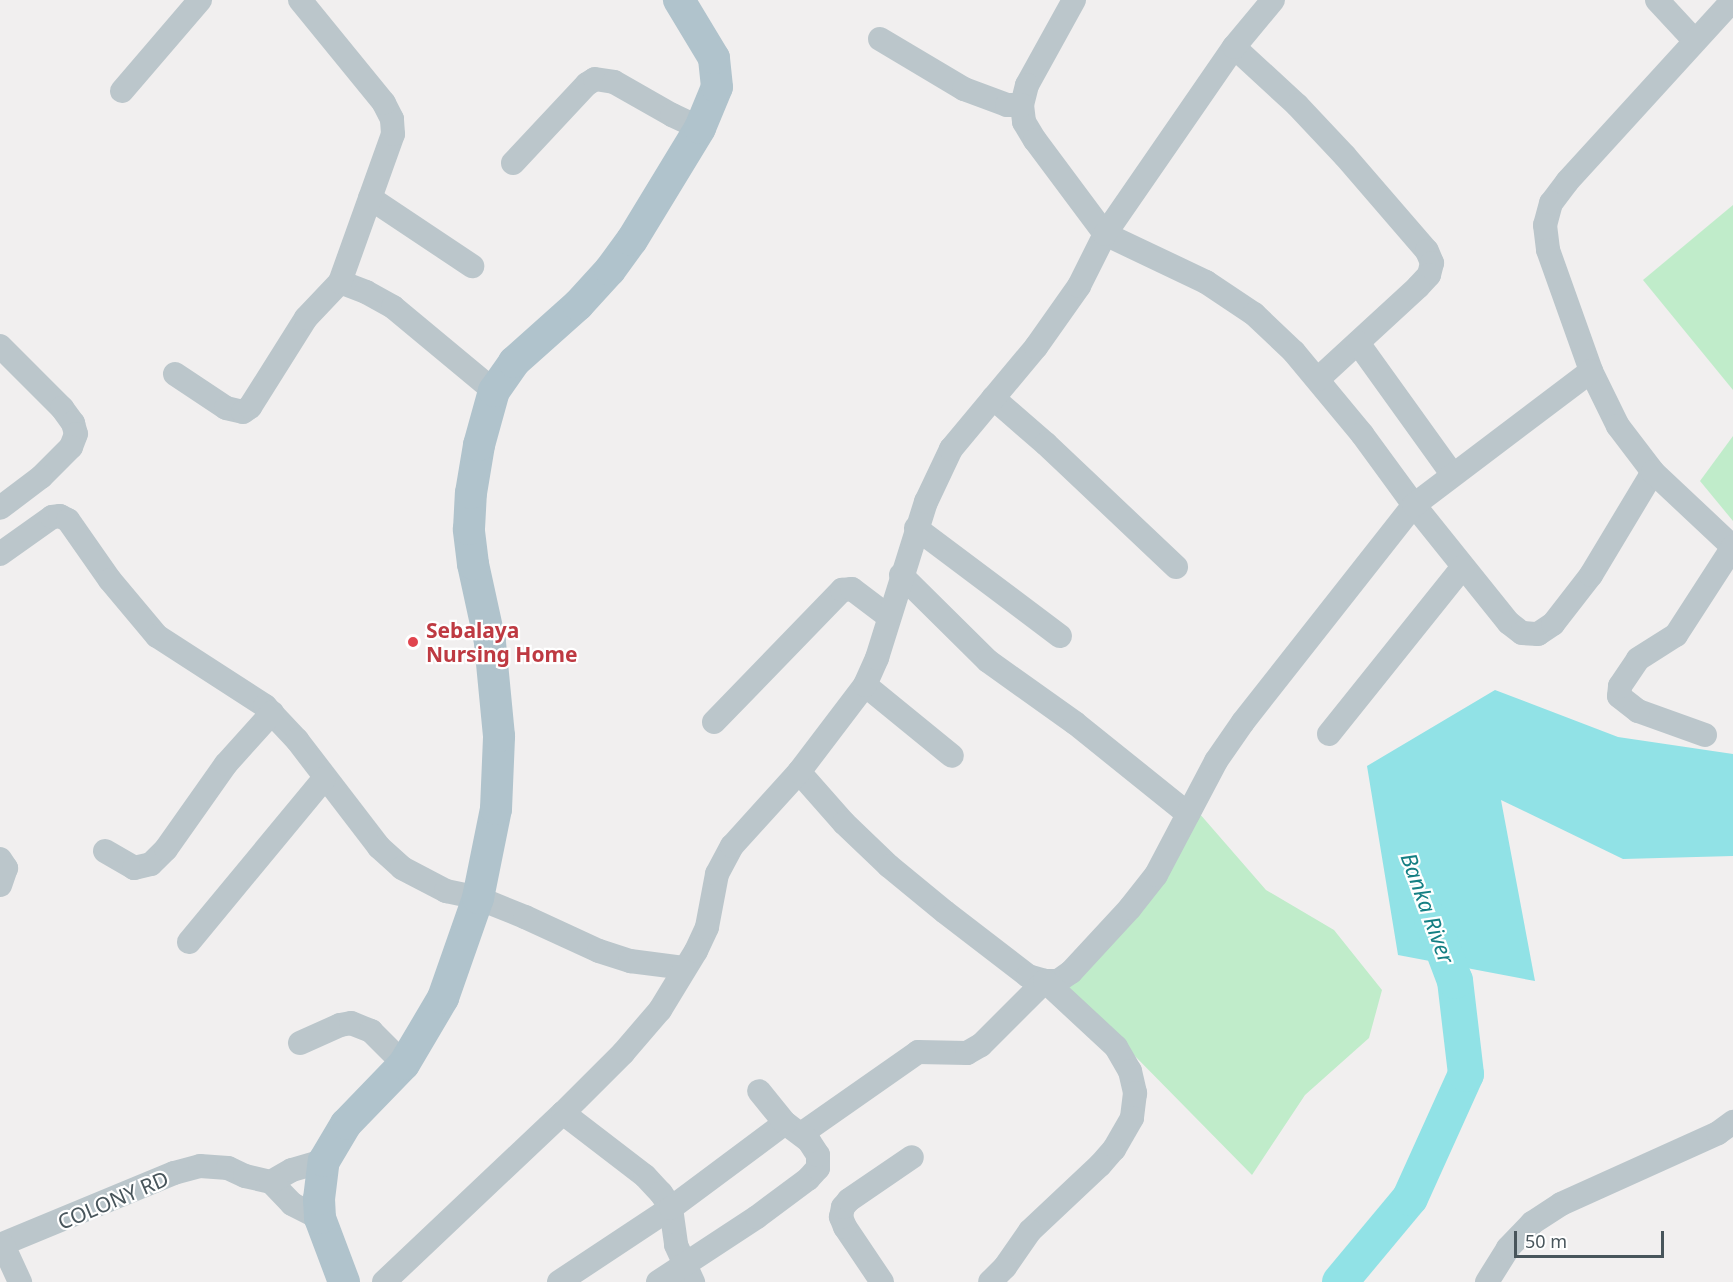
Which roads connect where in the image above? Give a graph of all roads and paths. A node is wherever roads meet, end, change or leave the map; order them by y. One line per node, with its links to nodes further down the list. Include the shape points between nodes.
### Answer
1 (200, 0): 11 (street)
2 (300, 0): 15 (street, via 384,103 392,119 393,134)
3 (679, 0): 13 (main road, via 714,58 717,87)
4 (1074, 0): 12 (street, via 1027,85)
5 (1273, 0): 10 (street)
6 (1658, 0): 9 (street)
7 (1733, 0): 9 (street)
8 (880, 39): 12 (street, via 964,89 1007,105)
9 (1694, 40): 21 (street, via 1551,203 1545,225 1548,250)
10 (1234, 47): 16 (street); 19 (street, via 1313,122 1427,251 1432,263 1429,275)
11 (122, 91)
12 (1022, 105): 16 (street, via 1024,122 1035,140)
13 (700, 128): 14 (street, via 614,82 595,79); 24 (main road, via 610,270 578,305 514,362)
14 (513, 163)
15 (370, 198): 17 (street); 18 (street)
16 (1106, 234): 23 (street, via 1206,282 1254,314); 25 (street, via 1079,286 1036,347)
17 (472, 266)
18 (340, 282): 22 (street, via 306,318 250,407 243,412 226,408); 24 (street, via 393,307)
19 (1358, 343): 23 (street); 27 (street)
20 (0, 346): 29 (street, via 62,408 76,434 71,447)
21 (1591, 371): 26 (street, via 1618,426); 27 (street)
22 (175, 374)
23 (1318, 379): 28 (street)
24 (494, 391): 50 (main road, via 473,483 470,529 489,642 499,736 496,809)
25 (993, 398): 30 (street, via 951,449); 33 (street)
26 (1653, 472): 31 (street); 34 (street, via 1591,575 1553,624 1538,634 1522,633 1509,624)
27 (1452, 474): 28 (street)
28 (1414, 505): 34 (street); 46 (street, via 1249,713 1216,761)
29 (0, 508)
30 (916, 528): 35 (street); 37 (street)
31 (1733, 547): 42 (street, via 1676,635 1638,659 1620,686 1619,696 1638,711)
32 (0, 554): 39 (street, via 52,517 68,520 110,580 157,636)
33 (1176, 567)
34 (1463, 567): 41 (street)
35 (901, 575): 36 (street); 46 (street, via 988,661 1075,723)
36 (889, 617): 38 (street); 40 (street, via 852,589 842,590)
37 (1060, 636)
38 (865, 685): 43 (street); 44 (street)
39 (272, 713): 45 (street); 47 (street, via 226,764 151,864 134,868)
40 (714, 722)
41 (1329, 734)
42 (1705, 735)
43 (952, 756)
44 (799, 772): 52 (street, via 732,846 717,874 707,927); 53 (street, via 889,866 1028,976)
45 (324, 779): 50 (street, via 379,847 402,868 446,891); 51 (street)
46 (1188, 814): 53 (street, via 1156,875 1130,908 1071,972 1058,981)
47 (105, 851)
48 (0, 859): 49 (street, via 6,868)
49 (0, 885)
50 (478, 898): 52 (street, via 600,951 630,961); 55 (main road, via 443,998)
51 (189, 942)
52 (684, 968): 57 (street, via 660,1010)
53 (1045, 981): 59 (street, via 981,1045 967,1053 918,1052); 73 (street, via 1116,1047 1130,1071 1135,1094 1132,1118 1114,1149 1030,1231)
54 (300, 1043): 55 (street, via 351,1023 371,1031)
55 (404, 1064): 61 (main road, via 346,1124)
56 (759, 1090): 59 (street)
57 (563, 1113): 63 (street, via 645,1176); 69 (street)
58 (1733, 1122): 74 (street, via 1718,1133 1561,1204 1532,1222 1508,1248)
59 (793, 1129): 63 (street); 66 (street, via 818,1155 818,1168)
60 (912, 1157): 72 (street, via 843,1208 844,1227)
61 (324, 1161): 62 (street, via 292,1170); 64 (main road)
62 (271, 1182): 64 (street, via 292,1204); 65 (street, COLONY RD, via 228,1168 200,1166 174,1173)
63 (671, 1208): 66 (street, via 676,1245); 70 (street)
64 (320, 1218): 68 (main road)
65 (1, 1245): 67 (street)
66 (689, 1273): 71 (street)
67 (20, 1282)
68 (344, 1282)
69 (384, 1282)
70 (559, 1282)
71 (658, 1282)
72 (882, 1282)
73 (990, 1282)
74 (1487, 1282)

